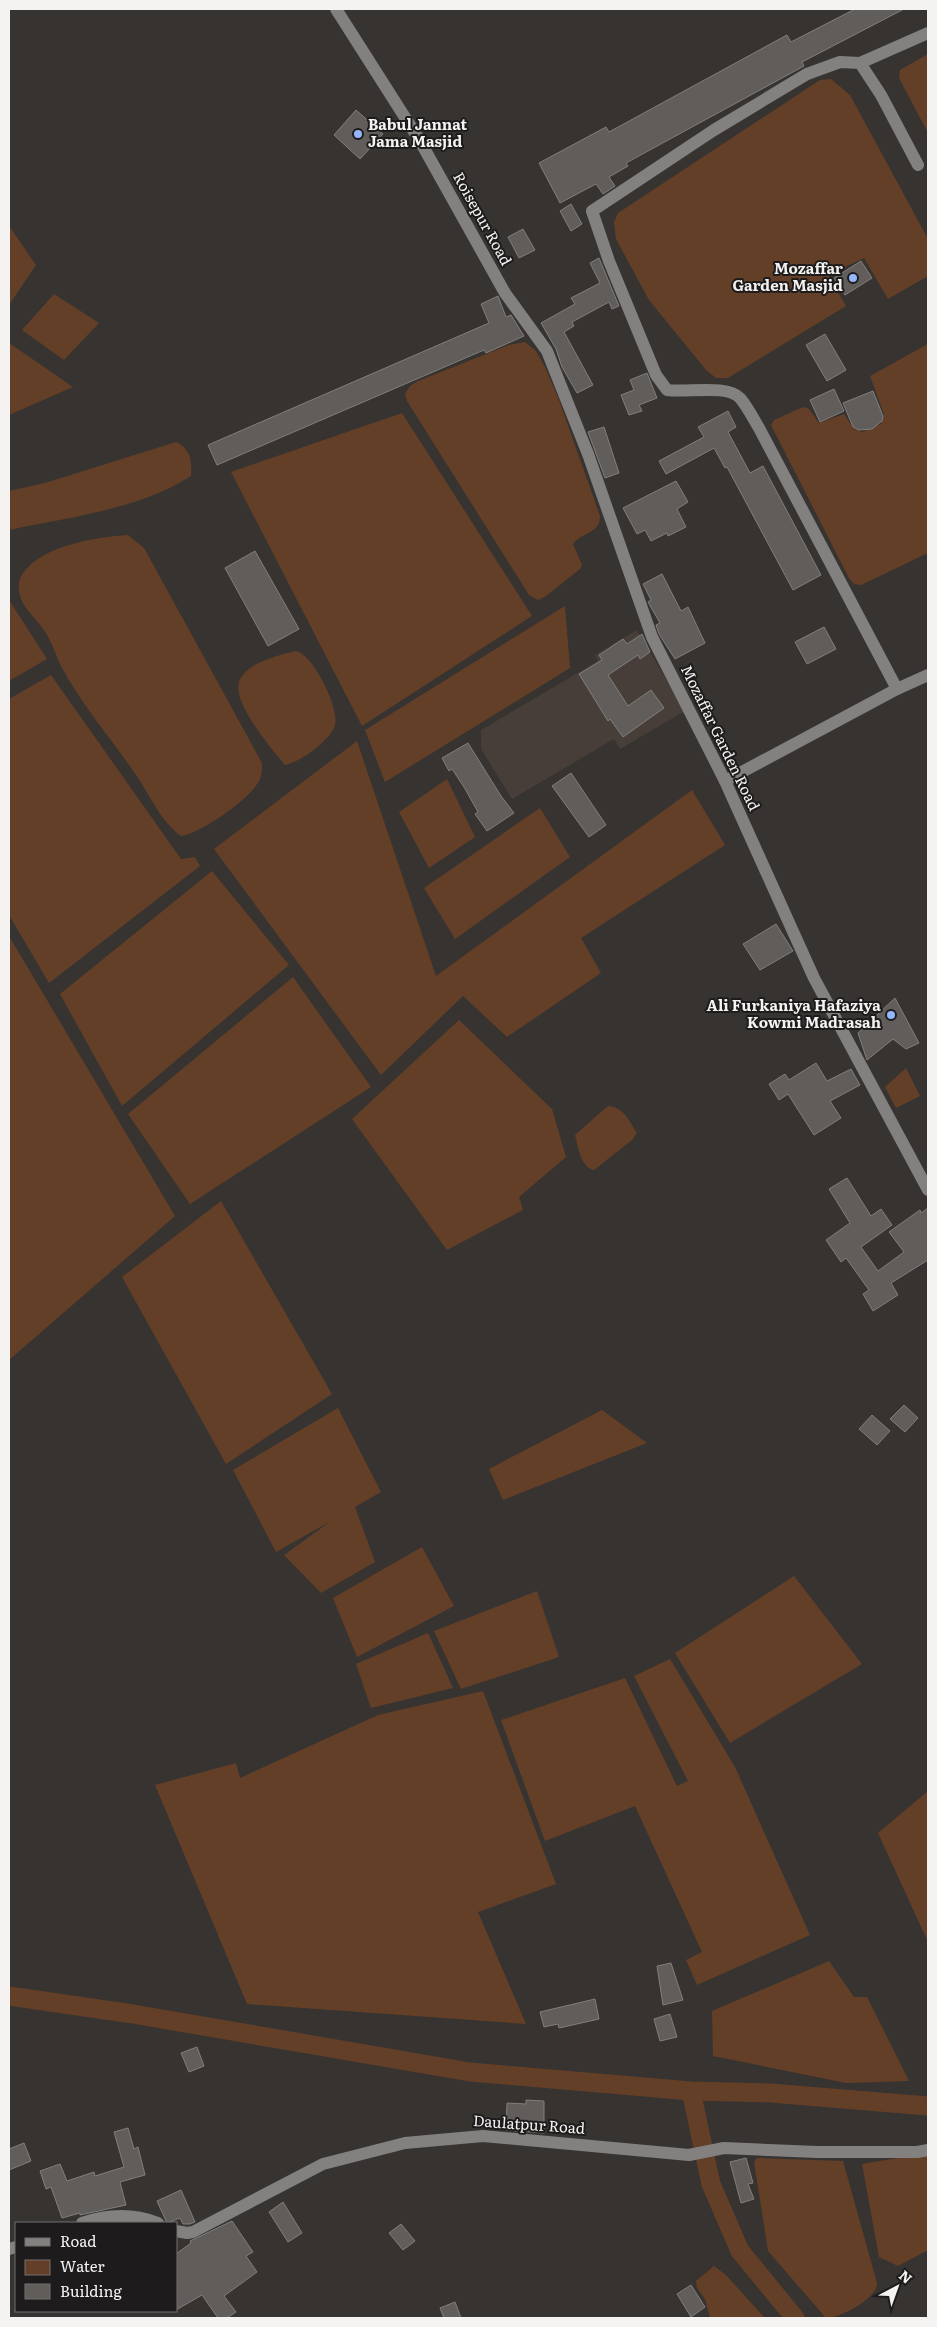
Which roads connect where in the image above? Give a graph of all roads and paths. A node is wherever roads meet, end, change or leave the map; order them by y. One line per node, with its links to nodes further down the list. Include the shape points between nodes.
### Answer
1 (336, 9): 5 (street, Roisepur Road, via 420,141)
2 (928, 33): 3 (street)
3 (860, 63): 4 (street); 7 (street, via 840,62 807,74 714,130 592,211 656,375 668,390 719,390 739,397 759,428)
4 (918, 165)
5 (505, 293): 8 (street, Mozaffar Garden Road, via 547,351 588,454 652,637)
6 (928, 675): 7 (street)
7 (897, 689): 8 (street)
8 (725, 781): 9 (street, Mozaffar Garden Road, via 814,978)
9 (928, 1190)
10 (928, 2150): 13 (street, Daulatpur Road, via 817,2152 724,2148 688,2155 483,2136 405,2143 324,2164 193,2232)
11 (85, 2222): 12 (street, via 117,2216)
12 (155, 2222)
13 (178, 2231)

